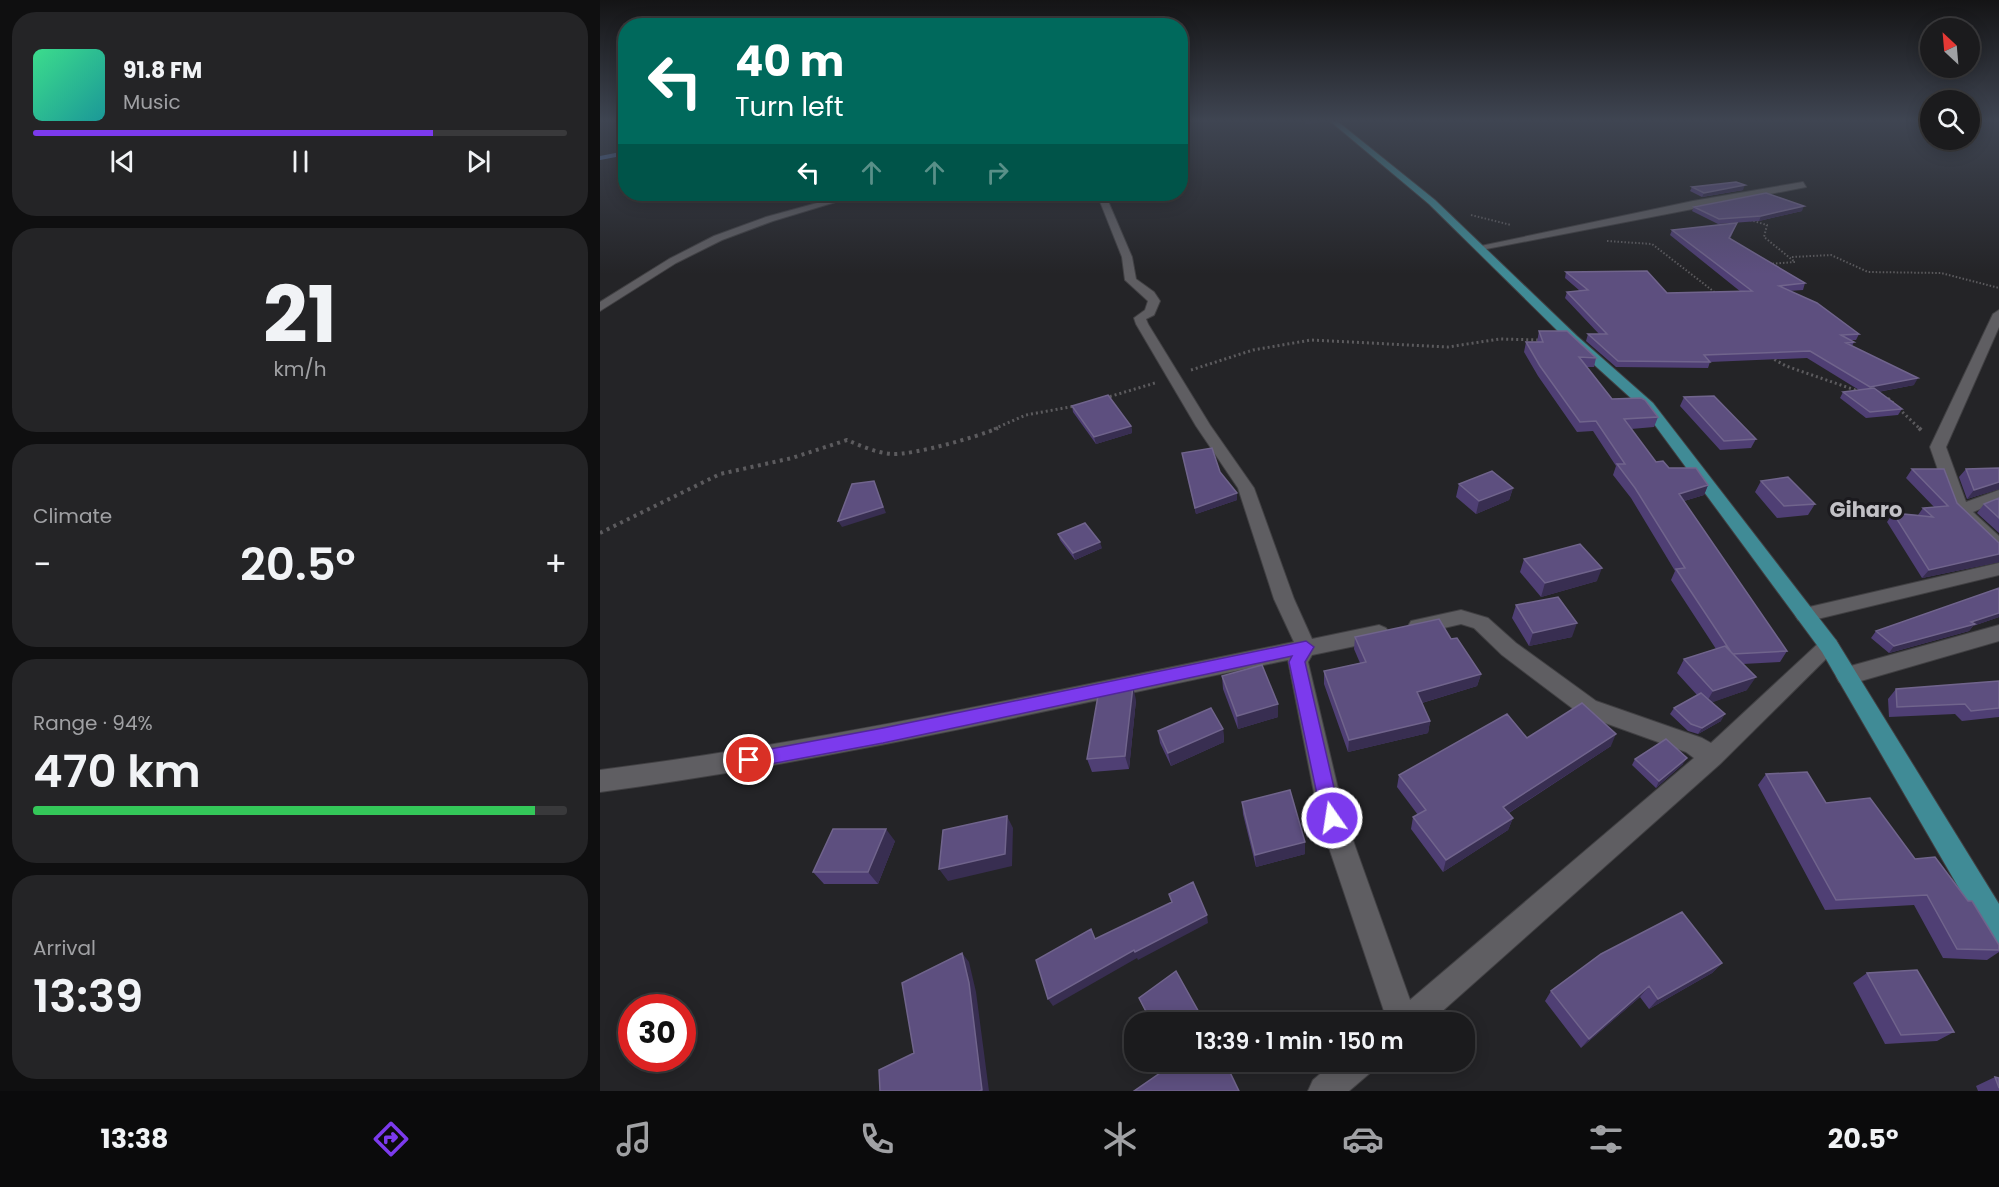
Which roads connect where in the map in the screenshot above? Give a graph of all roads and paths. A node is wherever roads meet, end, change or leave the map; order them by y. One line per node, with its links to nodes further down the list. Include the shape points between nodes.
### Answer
1 (1394, 172): 6 (main road)
2 (1803, 185): 5 (street)
3 (834, 201): 14 (street, via 719,238 654,272)
4 (1104, 201): 18 (street, via 1127,257 1131,280 1154,301 1150,312 1140,318)
5 (1719, 201): 8 (street); 10 (path, via 1739,216 1767,225 1764,237)
6 (1448, 217): 7 (path, via 1476,214); 9 (main road)
7 (1511, 225)
8 (1569, 232): 9 (street); 13 (path, via 1614,243 1652,244 1719,296)
9 (1481, 247): 16 (main road)
10 (1792, 257): 11 (path, via 1795,262); 12 (path, via 1831,255 1868,272 1941,273)
11 (1761, 264)
12 (1999, 288)
13 (1713, 297)
14 (600, 307)
15 (1999, 314): 23 (street)
16 (1574, 339): 18 (path, via 1500,339 1448,347 1311,340 1253,350); 29 (main road, via 1648,406)
17 (1768, 355): 19 (path, via 1786,366)
18 (1173, 377): 21 (path); 32 (street, via 1246,488 1284,599)
19 (1867, 393)
20 (1878, 396): 23 (path, via 1889,399)
21 (1104, 399)
22 (1084, 403): 26 (path, via 1026,415 977,437 893,454 848,440 792,458 720,474)
23 (1938, 447): 25 (street)
24 (1999, 495): 25 (street)
25 (1961, 510): 27 (street)
26 (600, 533)
27 (1999, 546)
28 (1999, 569): 29 (street)
29 (1805, 615): 31 (main road)
30 (1999, 633): 33 (street)
31 (1829, 646): 33 (main road); 34 (street)
32 (1306, 647): 34 (street, via 1461,617 1481,623 1588,708 1694,744); 35 (street, via 861,740 705,769); 37 (street, via 1297,662 1332,818)
33 (1848, 676): 36 (main road)
34 (1712, 757): 38 (street)
35 (600, 781)
36 (1999, 930)
37 (1400, 1012)
38 (1417, 1012)
39 (1347, 1072): 40 (street)
40 (1324, 1091)

